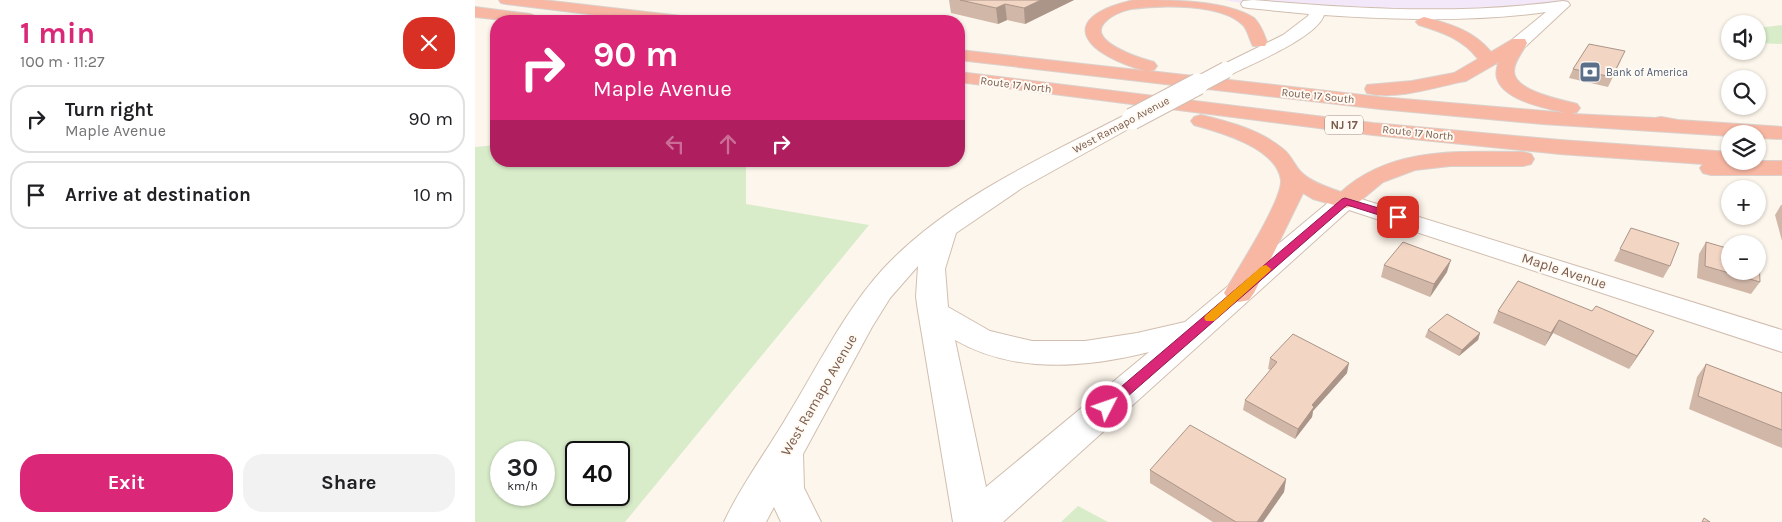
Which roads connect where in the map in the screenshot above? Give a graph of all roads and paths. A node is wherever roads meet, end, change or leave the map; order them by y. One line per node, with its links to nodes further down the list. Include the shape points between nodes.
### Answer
1 (506, 0): 8 (highway)
2 (1225, 0): 6 (street, via 1290,13)
3 (1144, 2): 12 (highway, via 1177,2 1223,9 1248,21); 16 (highway, via 1099,18 1093,30 1102,45 1121,58)
4 (1566, 3): 6 (street, via 1498,13); 11 (street)
5 (475, 12): 7 (highway)
6 (1317, 12): 9 (street); 12 (street, via 1308,25)
7 (499, 15)
8 (631, 15)
9 (1362, 19): 10 (street); 12 (street)
10 (1424, 22): 11 (street); 15 (highway, via 1466,37)
11 (1538, 26): 13 (street)
12 (1265, 41): 16 (street, West Ramapo Avenue)
13 (1519, 43): 15 (highway); 19 (highway, via 1504,74 1520,92 1556,105)
14 (965, 56): 16 (highway, Route 17 South / NJ 17)
15 (1488, 60): 16 (highway, via 1460,77 1412,87 1369,89)
16 (1223, 78): 19 (highway, Route 17 South / NJ 17, via 1462,111); 27 (street, West Ramapo Avenue, bridge, via 1132,119 995,193)
17 (965, 79): 21 (highway, Route 17 North / NJ 17, via 1392,131)
18 (965, 79): 25 (highway, via 1075,102 1176,116 1215,125 1241,133 1265,146 1282,161)
19 (1678, 126): 20 (highway, NJ 17)
20 (1782, 133)
21 (1721, 158)
22 (1766, 162): 23 (highway)
23 (1782, 163)
24 (1782, 168): 26 (highway, via 1674,169 1526,159 1445,160 1406,166 1378,176)
25 (1292, 177): 26 (highway, via 1323,194); 28 (highway, via 1285,207)
26 (1345, 201): 28 (street); 31 (street, Maple Avenue)
27 (944, 231): 29 (street, via 931,269); 32 (street, West Ramapo Avenue, via 905,262 873,304 838,359)
28 (1239, 293): 30 (street)
29 (933, 311): 30 (street, via 996,345 1059,355 1134,345); 35 (street)
30 (1196, 330): 35 (street)
31 (1782, 341)
32 (785, 455): 33 (street, West Ramapo Avenue); 34 (street, via 785,488)
33 (744, 522)
34 (801, 522)
35 (973, 522)

